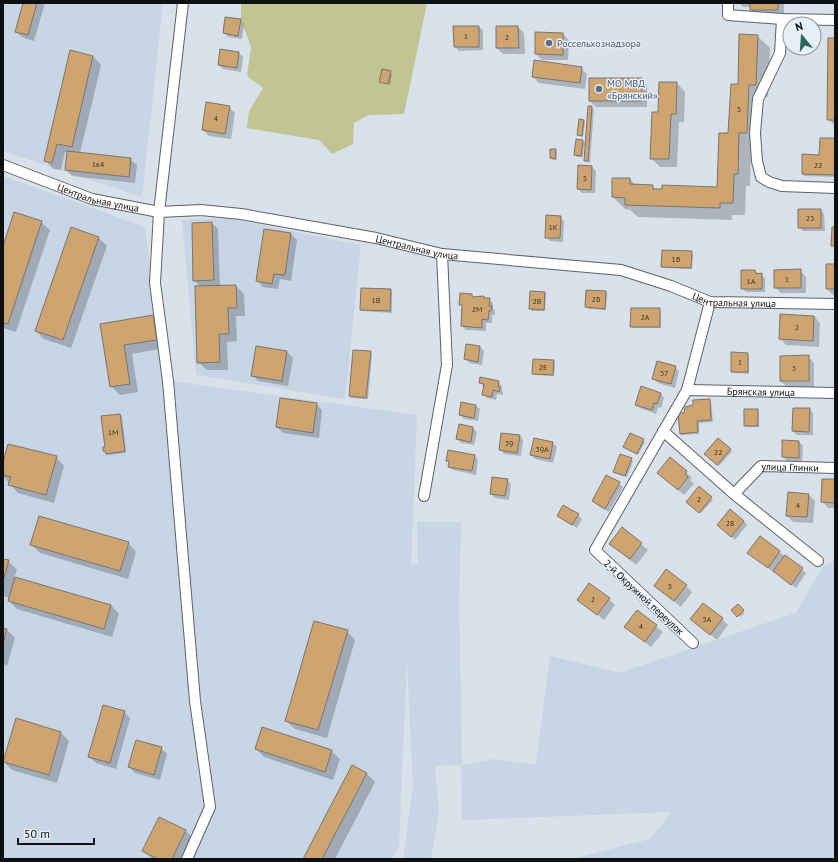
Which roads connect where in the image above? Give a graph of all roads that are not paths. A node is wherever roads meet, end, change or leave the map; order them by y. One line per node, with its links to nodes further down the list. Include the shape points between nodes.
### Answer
1 (183, 3): 8 (street)
2 (728, 3): 3 (street, via 728,15)
3 (782, 18): 7 (street, via 780,53 758,99 755,133 761,176 782,186)
4 (822, 20): 5 (street)
5 (835, 20)
6 (3, 165): 8 (street, Центральная улица, via 92,199)
7 (835, 188)
8 (159, 212): 9 (street, Центральная улица, via 201,210 241,214 376,238); 20 (street, via 155,283 168,381 195,701 210,807)
9 (442, 254): 10 (street, Центральная улица, via 622,270); 17 (street, via 448,366)
10 (710, 302): 11 (street, Центральная улица); 12 (street)
11 (835, 304)
12 (687, 390): 13 (street, Брянская улица); 14 (street)
13 (835, 393)
14 (663, 431): 16 (street); 19 (street, 2-й Окружной переулок, via 595,550)
15 (835, 468): 16 (street, улица Глинки, via 761,466)
16 (734, 494): 18 (street)
17 (424, 496)
18 (818, 561)
19 (694, 643)
20 (187, 859)

